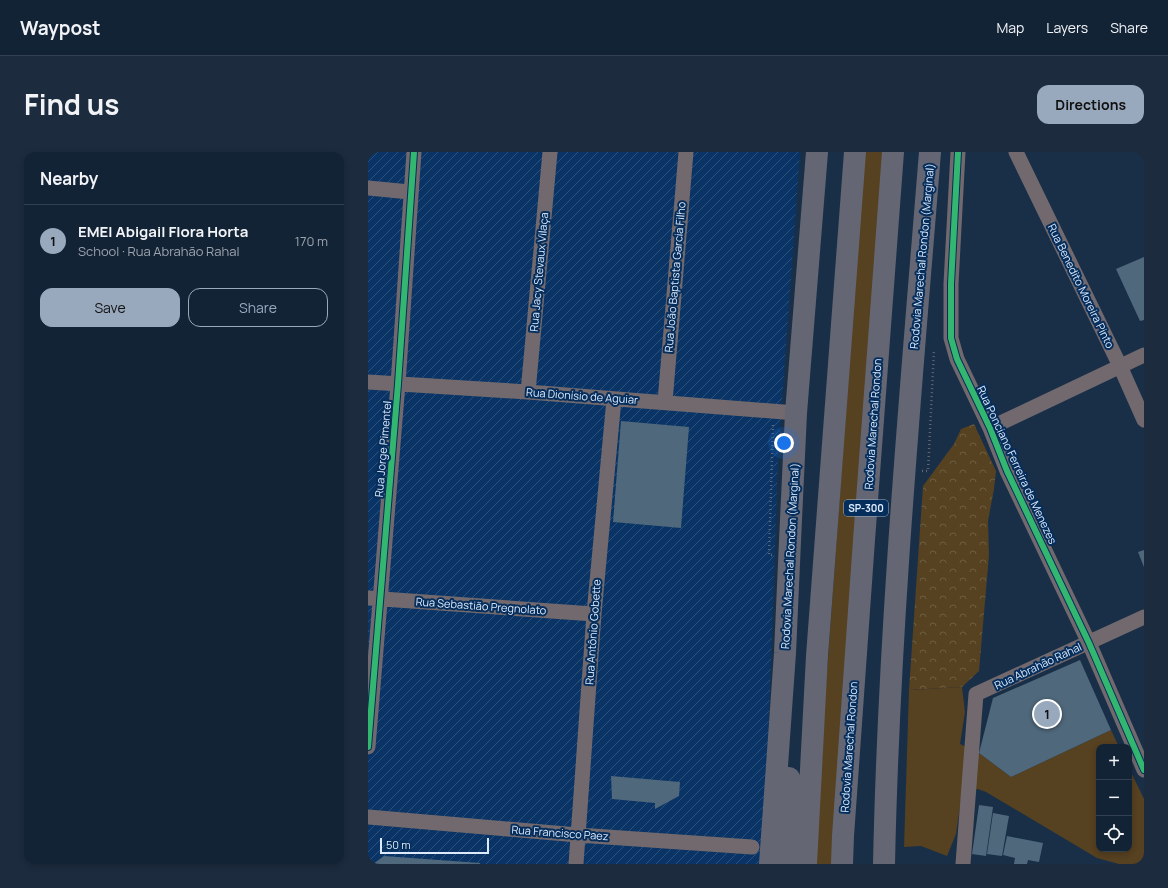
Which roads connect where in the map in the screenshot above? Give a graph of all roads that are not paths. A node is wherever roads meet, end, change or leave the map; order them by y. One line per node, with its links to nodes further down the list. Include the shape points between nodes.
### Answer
1 (414, 152): 11 (street, Rua Jorge Pimentel)
2 (550, 152): 16 (street, Rua Jacy Stevaux Vilaça)
3 (686, 152): 18 (street, Rua João Baptista Garcia Filho)
4 (817, 152): 19 (highway, Rodovia Marechal Rondon (Marginal))
5 (855, 152): 36 (highway, SP-300, via 817,648)
6 (894, 152): 37 (highway, Rodovia Marechal Rondon / SP-300, via 863,547)
7 (930, 152): 29 (highway, Rodovia Marechal Rondon (Marginal), via 901,511)
8 (958, 152): 21 (street, Rua Ponciano Ferreira de Menezes, via 951,284 951,338 957,359)
9 (1016, 152): 13 (street, Rua Benedito Moreira Pinto)
10 (368, 188): 11 (street)
11 (410, 192): 15 (street, Rua Jorge Pimentel)
12 (1144, 355): 13 (street)
13 (1120, 366): 20 (street, Rua Benedito Moreira Pinto); 21 (street)
14 (368, 382): 15 (street, Rua Dionísio de Aguiar)
15 (398, 384): 16 (street, Rua Dionísio de Aguiar); 22 (street, Rua Jorge Pimentel)
16 (528, 392): 17 (street, Rua Dionísio de Aguiar)
17 (614, 399): 18 (street, Rua Dionísio de Aguiar); 23 (street, Rua Antônio Gobette)
18 (665, 402): 19 (street, Rua Dionísio de Aguiar)
19 (796, 413): 26 (highway, Rodovia Marechal Rondon (Marginal))
20 (1144, 420)
21 (990, 428): 25 (street, Rua Ponciano Ferreira de Menezes, via 1007,471)
22 (374, 598): 23 (street, Rua Sebastião Pregnolato); 27 (street, Rua Jorge Pimentel)
23 (594, 614): 31 (street, Rua Antônio Gobette)
24 (1144, 617): 25 (street, Rua Abrahão Rahal)
25 (1089, 643): 28 (street, Rua Ponciano Ferreira de Menezes); 40 (street, Rua Abrahão Rahal, via 976,694)
26 (786, 653): 34 (highway, Rodovia Marechal Rondon (Marginal)); 35 (highway)
27 (368, 747)
28 (1144, 770)
29 (886, 773): 38 (highway); 39 (highway, Rodovia Marechal Rondon (Marginal))
30 (368, 817): 31 (street, Rua Francisco Paez)
31 (578, 835): 32 (street, Rua Francisco Paez); 33 (street, Rua Antônio Gobette)
32 (752, 847)
33 (576, 864)
34 (770, 864)
35 (791, 864)
36 (806, 864)
37 (842, 864)
38 (876, 864)
39 (884, 864)
40 (963, 864)

